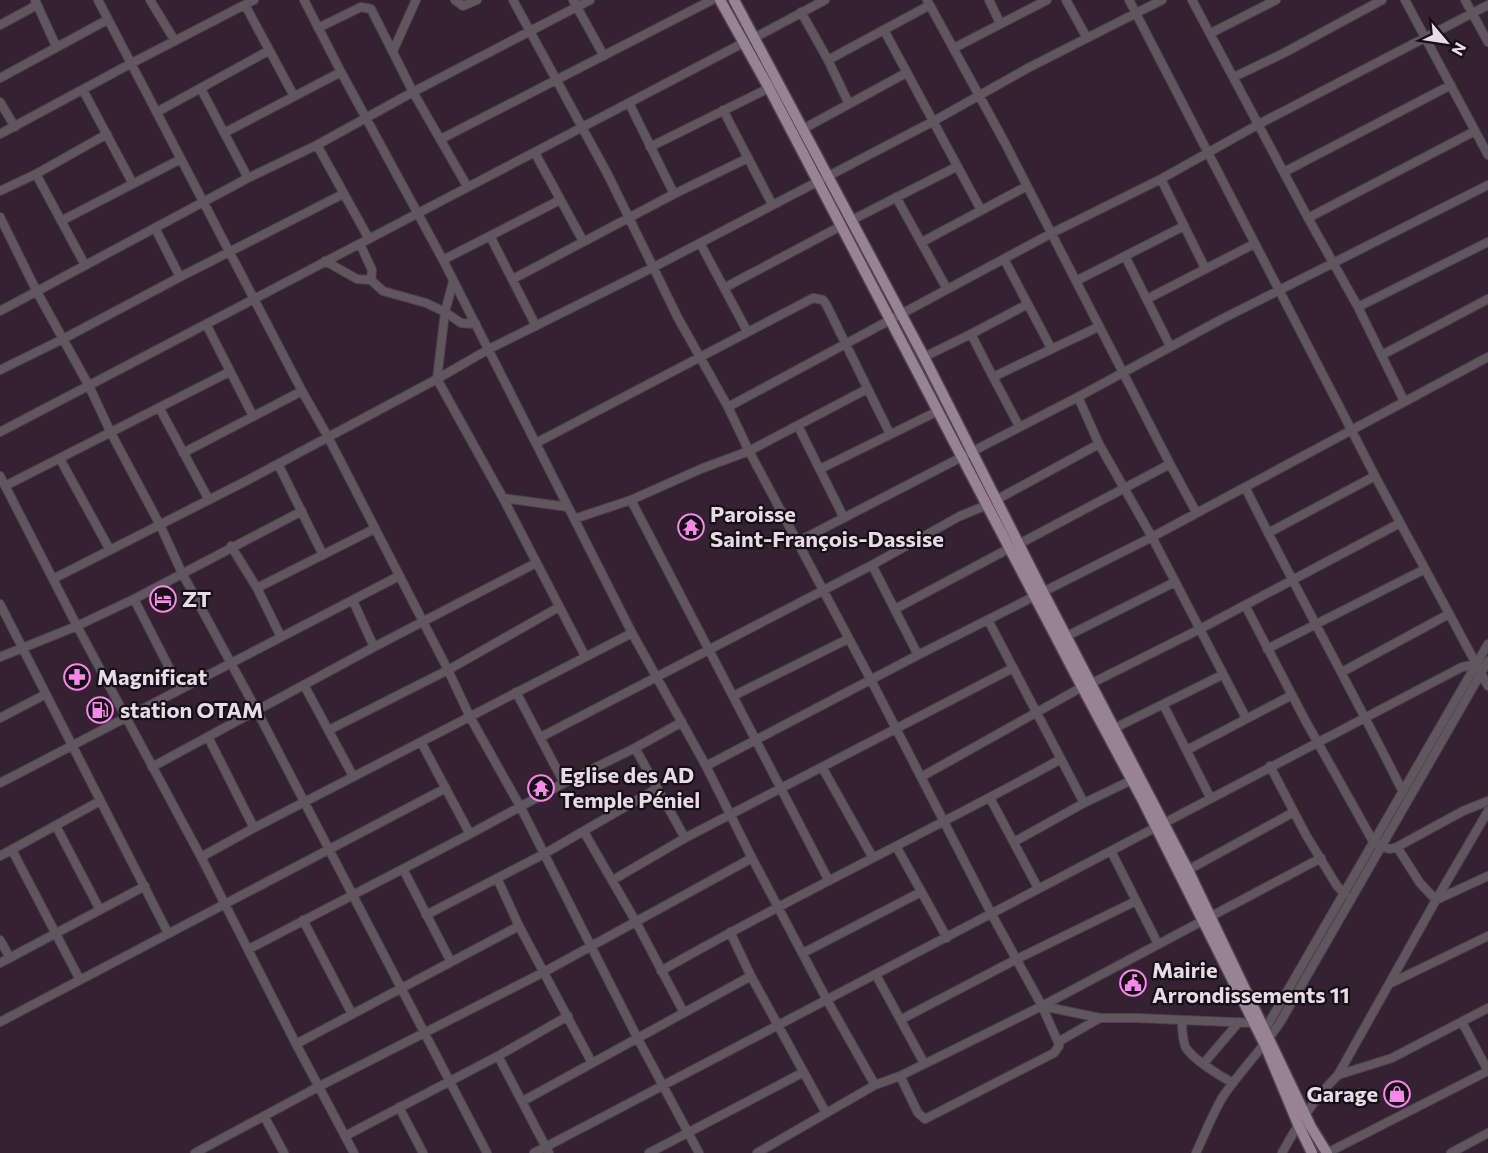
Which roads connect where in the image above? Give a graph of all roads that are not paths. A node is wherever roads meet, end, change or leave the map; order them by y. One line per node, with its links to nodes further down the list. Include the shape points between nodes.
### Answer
1 (98, 0): 32 (street)
2 (150, 0): 42 (street)
3 (254, 0): 27 (street)
4 (304, 0): 35 (street)
5 (416, 0): 47 (street)
6 (455, 0): 7 (street, via 463,6)
7 (477, 0)
8 (513, 0): 37 (street)
9 (590, 0): 26 (street)
10 (712, 0): 48 (street)
11 (720, 0): 41 (main road)
12 (734, 0): 41 (main road)
13 (825, 0): 29 (street)
14 (989, 0): 33 (street)
15 (1047, 0): 33 (street)
16 (1066, 0): 39 (street)
17 (1129, 0): 30 (street)
18 (1162, 0): 30 (street)
19 (1192, 0): 38 (street)
20 (1276, 0): 38 (street)
21 (1382, 0): 53 (street)
22 (1405, 0): 40 (street)
23 (1465, 0): 31 (street)
24 (36, 2): 34 (street); 44 (street)
25 (928, 2): 36 (street); 45 (street)
26 (575, 3): 37 (street); 48 (street)
27 (245, 5): 42 (street); 46 (street)
28 (1488, 5): 31 (street)
29 (801, 12): 41 (street); 49 (street)
30 (1135, 14): 39 (street); 82 (street)
31 (1472, 14): 40 (street); 43 (street)
32 (107, 20): 44 (street); 50 (street)
33 (1000, 23): 45 (street)
34 (0, 25)
35 (318, 28): 47 (street, via 368,7); 51 (street)
36 (884, 30): 49 (street); 52 (street)
37 (530, 32): 55 (street); 60 (street)
38 (1211, 33): 53 (street)
39 (1087, 38): 61 (street)
40 (1425, 38): 56 (street); 70 (street)
41 (749, 40): 57 (main road); 64 (street); 73 (main road)
42 (175, 41): 50 (street)
43 (1488, 42)
44 (56, 46): 54 (street)
45 (954, 48): 61 (street)
46 (268, 51): 58 (street); 62 (street)
47 (393, 51): 60 (street)
48 (603, 56): 55 (street)
49 (828, 60): 65 (street)
50 (130, 64): 59 (street); 67 (street)
51 (341, 72): 62 (street); 68 (street)
52 (906, 73): 65 (street); 69 (street)
53 (1234, 77): 70 (street)
54 (0, 78)
55 (557, 80): 72 (street); 78 (street)
56 (1451, 85): 74 (street); 87 (street)
57 (770, 88): 66 (street); 92 (main road)
58 (201, 89): 67 (street); 77 (street)
59 (83, 90): 71 (street); 76 (street)
60 (413, 92): 68 (street); 78 (street)
61 (979, 95): 69 (street); 96 (street)
62 (294, 96): 77 (street)
63 (0, 102): 71 (street)
64 (629, 103): 72 (street); 80 (street)
65 (849, 104): 73 (street)
66 (723, 110): 80 (street); 84 (street)
67 (157, 111): 85 (street)
68 (366, 118): 79 (street); 105 (street)
69 (932, 122): 86 (street); 89 (street)
70 (1259, 124): 82 (street); 87 (street)
71 (15, 127): 75 (street)
72 (582, 128): 81 (street); 107 (street)
73 (802, 129): 89 (main road)
74 (1475, 132): 83 (street); 108 (street)
75 (0, 134)
76 (107, 134): 88 (street); 93 (street)
77 (224, 134): 90 (street)
78 (441, 139): 95 (street)
79 (317, 145): 90 (street); 98 (street)
80 (650, 147): 99 (street)
81 (535, 153): 95 (street); 101 (street)
82 (1209, 153): 91 (street); 122 (street)
83 (1488, 155)
84 (748, 158): 99 (street); 103 (street)
85 (181, 159): 93 (street); 102 (street)
86 (956, 167): 100 (street); 104 (street)
87 (1284, 172): 108 (street)
88 (36, 174): 97 (street); 110 (street)
89 (828, 175): 92 (street); 109 (main road)
90 (248, 178): 102 (street)
91 (1161, 179): 112 (street); 114 (street)
92 (817, 181): 103 (street); 111 (main road)
93 (132, 184): 110 (street)
94 (1488, 185): 128 (street)
95 (467, 186): 105 (street)
96 (1027, 186): 104 (street); 114 (street)
97 (0, 191)
98 (343, 194): 116 (street); 123 (street)
99 (674, 194): 107 (street)
100 (896, 197): 109 (street); 118 (street)
101 (560, 200): 115 (street); 117 (street)
102 (203, 202): 113 (street); 123 (street)
103 (772, 204): 120 (street)
104 (981, 210): 118 (street)
105 (417, 215): 116 (street); 126 (street)
106 (0, 218): 140 (street)
107 (630, 218): 117 (street); 130 (street)
108 (1308, 218): 128 (street)
109 (852, 220): 148 (main road)
110 (61, 221): 129 (street)
111 (841, 226): 137 (street); 149 (main road)
112 (1184, 226): 124 (street); 131 (street)
113 (155, 228): 129 (street); 132 (street)
114 (1052, 233): 125 (street); 135 (street)
115 (490, 237): 126 (street); 133 (street)
116 (369, 239): 121 (street)
117 (583, 241): 133 (street)
118 (922, 242): 138 (street)
119 (1488, 242): 145 (street)
120 (700, 243): 130 (street); 137 (street)
121 (360, 244): 127 (street); 134 (street, via 372,270)
122 (1254, 244): 131 (street); 139 (street)
123 (229, 252): 132 (street); 143 (street)
124 (1125, 256): 135 (street); 141 (street)
125 (1004, 259): 138 (street); 144 (street)
126 (443, 260): 136 (street)
127 (325, 261): 134 (street, via 357,279); 143 (street)
128 (1334, 264): 139 (street); 145 (street)
129 (85, 265): 140 (street)
130 (654, 267): 152 (street); 164 (street)
131 (1205, 268): 141 (street)
132 (180, 277): 156 (street)
133 (513, 279): 152 (street)
134 (372, 280): 147 (street, via 383,291)
135 (1076, 280): 153 (street)
136 (453, 282): 147 (street); 151 (street)
137 (724, 288): 154 (street)
138 (946, 289): 148 (street)
139 (1279, 291): 158 (street); 181 (street)
140 (38, 292): 146 (street); 156 (street)
141 (1147, 298): 158 (street)
142 (1488, 299): 161 (street)
143 (254, 300): 150 (street); 172 (street)
144 (1028, 304): 155 (street); 159 (street)
145 (1358, 307): 161 (street)
146 (0, 311)
147 (446, 312): 151 (street, via 461,322); 169 (street)
148 (901, 314): 149 (street); 162 (main road)
149 (890, 320): 157 (street); 177 (main road)
150 (206, 324): 166 (street); 170 (street)
151 (476, 324): 160 (street)
152 (536, 326): 160 (street)
153 (1098, 327): 159 (street); 167 (street)
154 (747, 331): 157 (street, via 806,300 819,298 826,304); 164 (street)
155 (971, 334): 162 (street); 168 (street)
156 (63, 339): 165 (street); 170 (street)
157 (844, 343): 171 (street); 175 (street)
158 (1170, 346): 167 (street)
159 (1051, 348): 168 (street)
160 (489, 349): 169 (street); 186 (street)
161 (1382, 355): 174 (street)
162 (924, 357): 190 (main road)
163 (1488, 357): 174 (street)
164 (700, 358): 175 (street); 186 (street)
165 (0, 370)
166 (229, 372): 176 (street); 178 (street)
167 (1122, 372): 173 (street); 193 (street)
168 (993, 377): 180 (street)
169 (437, 380): 185 (street); 200 (street)
170 (89, 386): 182 (street); 183 (street)
171 (867, 389): 179 (street); 184 (street)
172 (302, 391): 178 (street); 185 (street)
173 (1078, 397): 180 (street); 187 (street)
174 (1404, 401): 181 (street)
175 (728, 407): 188 (street)
176 (160, 409): 183 (street); 189 (street)
177 (938, 411): 184 (street); 190 (main road)
178 (253, 416): 189 (street)
179 (798, 426): 188 (street); 194 (street)
180 (1019, 426): 190 (street)
181 (1351, 429): 196 (street); 198 (street)
182 (0, 432)
183 (111, 433): 191 (street); 210 (street)
184 (890, 434): 194 (street)
185 (328, 437): 192 (street); 211 (street)
186 (536, 443): 204 (street)
187 (1100, 444): 199 (street); 203 (street)
188 (749, 451): 202 (street); 214 (street)
189 (183, 453): 201 (street)
190 (966, 454): 203 (main road); 207 (street)
191 (60, 459): 197 (street); 217 (street)
192 (278, 464): 201 (street); 205 (street)
193 (1170, 464): 199 (street); 206 (street)
194 (820, 469): 207 (street)
195 (0, 476): 197 (street)
196 (1375, 476): 209 (street); 212 (street)
197 (5, 486): 224 (street)
198 (1245, 487): 206 (street); 212 (street)
199 (1124, 489): 213 (street); 216 (street)
200 (503, 498): 204 (street); 219 (street)
201 (208, 500): 210 (street)
202 (631, 501): 208 (street); 249 (street)
203 (992, 502): 216 (main road); 220 (street)
204 (568, 507): 208 (street)
205 (302, 511): 215 (street); 218 (street)
206 (1196, 512): 213 (street)
207 (844, 518): 214 (street)
208 (574, 519): 242 (street)
209 (1400, 523): 221 (street); 225 (street)
210 (160, 525): 217 (street); 222 (street)
211 (374, 529): 218 (street); 223 (street)
212 (1268, 533): 225 (street)
213 (1152, 537): 226 (street); 229 (street)
214 (797, 542): 228 (street)
215 (231, 546): 222 (street); 227 (street)
216 (1014, 546): 229 (main road); 235 (street)
217 (110, 550): 224 (street)
218 (323, 555): 227 (street)
219 (536, 563): 234 (street); 238 (street)
220 (872, 565): 228 (street); 235 (street)
221 (1425, 569): 236 (street); 239 (street)
222 (182, 573): 230 (street); 255 (street)
223 (399, 576): 231 (street); 238 (street)
224 (53, 579): 240 (street)
225 (1292, 580): 233 (street); 239 (street)
226 (1175, 582): 241 (street); 243 (street)
227 (257, 588): 244 (street)
228 (822, 591): 245 (street); 249 (street)
229 (1039, 594): 237 (street); 243 (main road); 265 (main road)
230 (134, 599): 240 (street); 267 (street)
231 (353, 601): 244 (street); 248 (street)
232 (0, 604): 247 (street)
233 (1245, 605): 241 (street); 250 (street)
234 (559, 608): 252 (street); 258 (street)
235 (895, 609): 251 (street)
236 (1449, 614): 256 (street); 259 (street)
237 (988, 620): 251 (street); 257 (street)
238 (424, 622): 248 (street); 258 (street)
239 (1317, 625): 250 (street); 259 (street)
240 (76, 626): 247 (street); 275 (street)
241 (1200, 629): 261 (street); 265 (street)
242 (632, 633): 252 (street); 262 (street)
243 (1067, 636): 265 (main road)
244 (281, 638): 255 (street)
245 (848, 639): 263 (street); 270 (street)
246 (1488, 644): 256 (street)
247 (23, 647): 253 (street); 269 (street)
248 (374, 647): 264 (street)
249 (708, 649): 262 (street); 270 (street)
250 (1268, 649): 271 (street)
251 (918, 655): 263 (street)
252 (585, 656): 268 (street)
253 (0, 657)
254 (1488, 661): 260 (street)
255 (231, 663): 267 (street); 273 (street)
256 (1477, 664): 260 (street); 277 (street, via 1462,667); 305 (street)
257 (1013, 668): 274 (street); 281 (street)
258 (448, 670): 276 (street); 283 (street)
259 (1342, 672): 277 (street)
260 (1481, 673): 266 (street); 324 (street)
261 (1222, 675): 272 (street); 279 (street)
262 (657, 677): 280 (street); 285 (street)
263 (871, 680): 281 (street); 286 (street)
264 (304, 685): 273 (street); 283 (street)
265 (1087, 685): 274 (street); 282 (main road); 299 (main road)
266 (1488, 686)
267 (180, 689): 275 (street)
268 (516, 692): 276 (street); 285 (street)
269 (46, 694): 278 (street); 289 (street)
270 (733, 696): 286 (street)
271 (1292, 696): 279 (street); 288 (street)
272 (1164, 705): 282 (street); 291 (street)
273 (257, 711): 284 (street); 310 (street)
274 (1037, 712): 292 (street); 298 (street)
275 (126, 717): 289 (street); 296 (street)
276 (470, 717): 287 (street); 312 (street)
277 (1366, 717): 288 (street); 305 (street)
278 (0, 718)
279 (1245, 718): 291 (street)
280 (682, 722): 290 (street); 293 (street)
281 (895, 727): 294 (street); 298 (street)
282 (1115, 728): 317 (main road)
283 (329, 730): 297 (street)
284 (208, 737): 296 (street); 319 (street)
285 (541, 738): 301 (street)
286 (756, 741): 293 (street); 303 (street)
287 (421, 742): 297 (street); 302 (street)
288 (1318, 742): 295 (street); 324 (street)
289 (73, 746): 300 (street); 308 (street)
290 (634, 748): 301 (street); 304 (street)
291 (1187, 750): 306 (street)
292 (1061, 759): 307 (street); 311 (street)
293 (706, 766): 315 (street)
294 (822, 766): 303 (street); 334 (street)
295 (1270, 766): 306 (street); 314 (street)
296 (152, 767): 332 (street)
297 (353, 777): 310 (street)
298 (921, 777): 316 (street)
299 (1132, 780): 311 (street); 317 (main road)
300 (0, 783)
301 (564, 783): 312 (street)
302 (446, 788): 321 (street); 327 (street)
303 (782, 788): 315 (street); 341 (street)
304 (656, 789): 320 (street); 322 (street)
305 (1403, 792): 324 (street)
306 (1210, 797): 317 (street)
307 (990, 798): 316 (street); 323 (street)
308 (100, 801): 318 (street); 342 (street)
309 (1488, 801): 326 (street)
310 (304, 802): 319 (street); 327 (street)
311 (1084, 803): 323 (street)
312 (521, 808): 321 (street); 330 (street)
313 (1488, 811): 347 (street)
314 (1294, 812): 335 (street); 337 (street)
315 (730, 815): 322 (street); 333 (street)
316 (944, 822): 325 (street); 352 (street)
317 (1160, 825): 329 (street); 337 (main road); 354 (main road)
318 (56, 826): 328 (street); 351 (street)
319 (254, 828): 332 (street)
320 (584, 832): 330 (street); 356 (street)
321 (470, 834): 336 (street)
322 (684, 838): 339 (street)
323 (1014, 842): 343 (street)
324 (1378, 845): 326 (street); 346 (street); 394 (street)
325 (896, 846): 334 (street); 344 (street)
326 (1397, 847): 347 (street)
327 (328, 849): 345 (street); 349 (street)
328 (12, 850): 331 (street); 360 (street)
329 (1111, 851): 343 (street); 348 (street)
330 (544, 854): 340 (street); 365 (street)
331 (0, 856)
332 (201, 858): 349 (street)
333 (752, 858): 350 (street); 356 (street)
334 (873, 858): 341 (street)
335 (1321, 858): 346 (street); 354 (street)
336 (403, 869): 345 (street); 353 (street)
337 (1188, 870): 354 (main road)
338 (1488, 876): 347 (street)
339 (618, 877)
340 (497, 878): 353 (street); 357 (street)
341 (829, 881): 350 (street)
342 (145, 886): 351 (street); 358 (street)
343 (1038, 888): 352 (street)
344 (921, 892): 362 (street); 367 (street)
345 (353, 894): 355 (street); 378 (street)
346 (1345, 894): 394 (street)
347 (1436, 900): 377 (street)
348 (1136, 901): 364 (street); 369 (street)
349 (224, 904): 358 (street); 366 (street)
350 (778, 906): 359 (street); 367 (street)
351 (100, 910): 360 (street)
352 (991, 913): 362 (street); 369 (street)
353 (426, 915): 370 (street)
354 (1206, 919): 364 (street); 391 (main road); 394 (main road)
355 (303, 920): 366 (street); 383 (street)
356 (636, 922): 365 (street); 372 (street)
357 (519, 926): 370 (street); 373 (street)
358 (168, 933): 376 (street)
359 (730, 933): 372 (street); 375 (street)
360 (55, 934): 368 (street); 376 (street)
361 (1488, 936): 377 (street)
362 (947, 938): 374 (street)
363 (0, 940): 368 (street)
364 (1158, 944): 380 (street)
365 (592, 946): 373 (street); 395 (street)
366 (249, 949): 397 (street)
367 (803, 953): 379 (street)
368 (10, 958): 371 (street)
369 (1017, 959): 380 (street); 386 (street)
370 (451, 962): 378 (street)
371 (0, 963)
372 (661, 971): 382 (street)
373 (544, 972): 384 (street); 393 (street)
374 (876, 975): 379 (street); 386 (street)
375 (751, 976): 382 (street); 392 (street)
376 (80, 980): 388 (street)
377 (1389, 984): 404 (street)
378 (402, 988): 383 (street); 393 (street)
379 (827, 1000): 392 (street); 408 (street)
380 (1042, 1006): 385 (street); 396 (street); 400 (street)
381 (1488, 1008): 390 (street)
382 (684, 1013): 395 (street)
383 (352, 1014): 397 (street)
384 (568, 1016): 398 (street); 399 (street)
385 (1100, 1018): 387 (street); 396 (street)
386 (902, 1019): 400 (street)
387 (1182, 1020): 389 (street); 401 (street, via 1187,1049)
388 (0, 1022)
389 (1239, 1022): 391 (street); 401 (street)
390 (1462, 1022): 402 (street); 404 (street, via 1392,1058)
391 (1253, 1023): 394 (main road)
392 (778, 1024): 403 (street); 409 (street)
393 (424, 1033): 406 (street); 410 (street)
394 (1265, 1038): 407 (street); 414 (main road); 416 (main road)
395 (638, 1039): 399 (street); 409 (street)
396 (1058, 1042): 405 (street, via 1054,1053 926,1119 918,1113)
397 (296, 1044): 410 (street)
398 (498, 1056): 406 (street); 411 (street)
399 (592, 1063): 411 (street)
400 (924, 1063): 405 (street)
401 (1204, 1063): 407 (street)
402 (1488, 1071): 433 (street)
403 (802, 1073): 413 (street); 417 (street)
404 (1338, 1075): 414 (street)
405 (900, 1076): 408 (street)
406 (450, 1081): 412 (street); 425 (street)
407 (1233, 1083): 430 (street, via 1222,1097)
408 (875, 1085): 413 (street)
409 (663, 1086): 417 (street); 420 (street)
410 (318, 1087): 415 (street); 419 (street)
411 (523, 1101): 420 (street)
412 (399, 1107): 419 (street); 424 (street)
413 (825, 1113): 429 (street)
414 (1305, 1113): 416 (street); 433 (main road)
415 (264, 1116): 421 (street); 422 (street)
416 (1298, 1124): 431 (street); 432 (main road)
417 (688, 1132): 427 (street); 428 (street)
418 (1488, 1133): 434 (street)
419 (345, 1136): 423 (street)
420 (547, 1150): 426 (street)
421 (195, 1153)
422 (284, 1153)
423 (354, 1153)
424 (423, 1153)
425 (487, 1153)
426 (534, 1153)
427 (649, 1153)
428 (699, 1153)
429 (758, 1153)
430 (1196, 1153)
431 (1282, 1153)
432 (1312, 1153)
433 (1327, 1153)
434 (1451, 1153)

